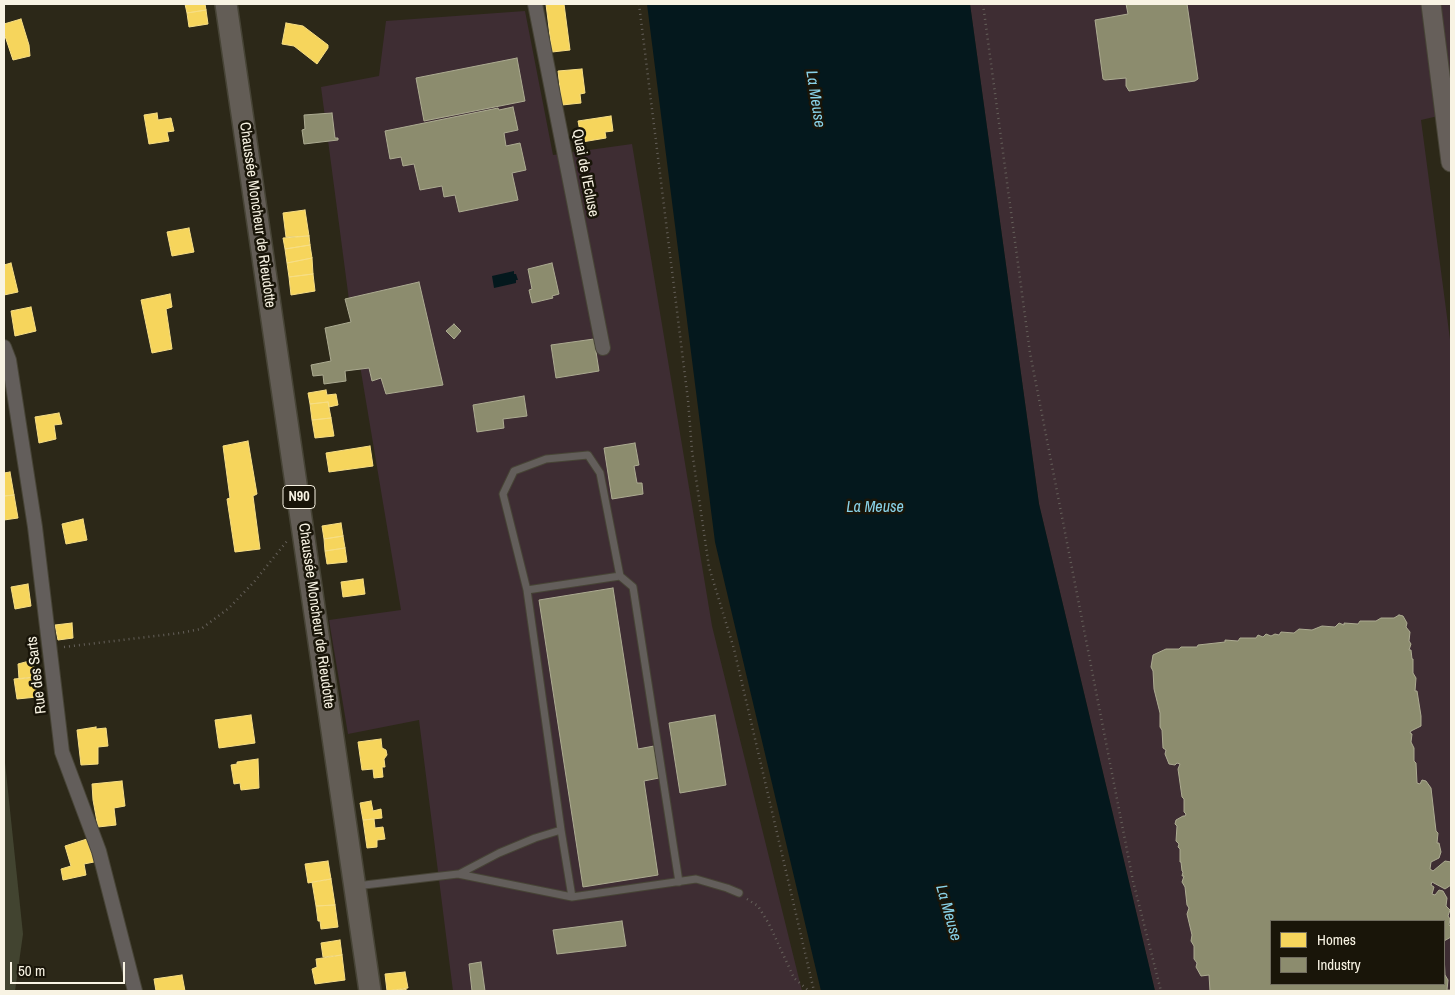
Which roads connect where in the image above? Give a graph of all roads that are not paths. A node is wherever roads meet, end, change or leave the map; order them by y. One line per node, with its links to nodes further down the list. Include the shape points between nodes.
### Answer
1 (226, 4): 12 (main road, Chaussée Moncheur de Rieudotte / N90)
2 (534, 4): 6 (street, Quai de l'Ecluse)
3 (1431, 4): 4 (main road)
4 (1451, 162)
5 (4, 347): 15 (street, Rue des Sarts, via 9,360 29,488 62,752 99,852)
6 (603, 348)
7 (620, 576): 8 (lane); 8 (lane, via 600,473 588,455 546,459 514,471 503,494); 11 (lane, via 633,587)
8 (527, 590): 9 (lane)
9 (561, 830): 10 (lane, via 499,853); 14 (lane)
10 (458, 874): 12 (lane); 14 (lane)
11 (680, 882): 13 (lane, via 696,879); 14 (lane)
12 (356, 886): 16 (main road, Chaussée Moncheur de Rieudotte / N90)
13 (739, 893)
14 (572, 897)
15 (135, 991)
16 (370, 991)

